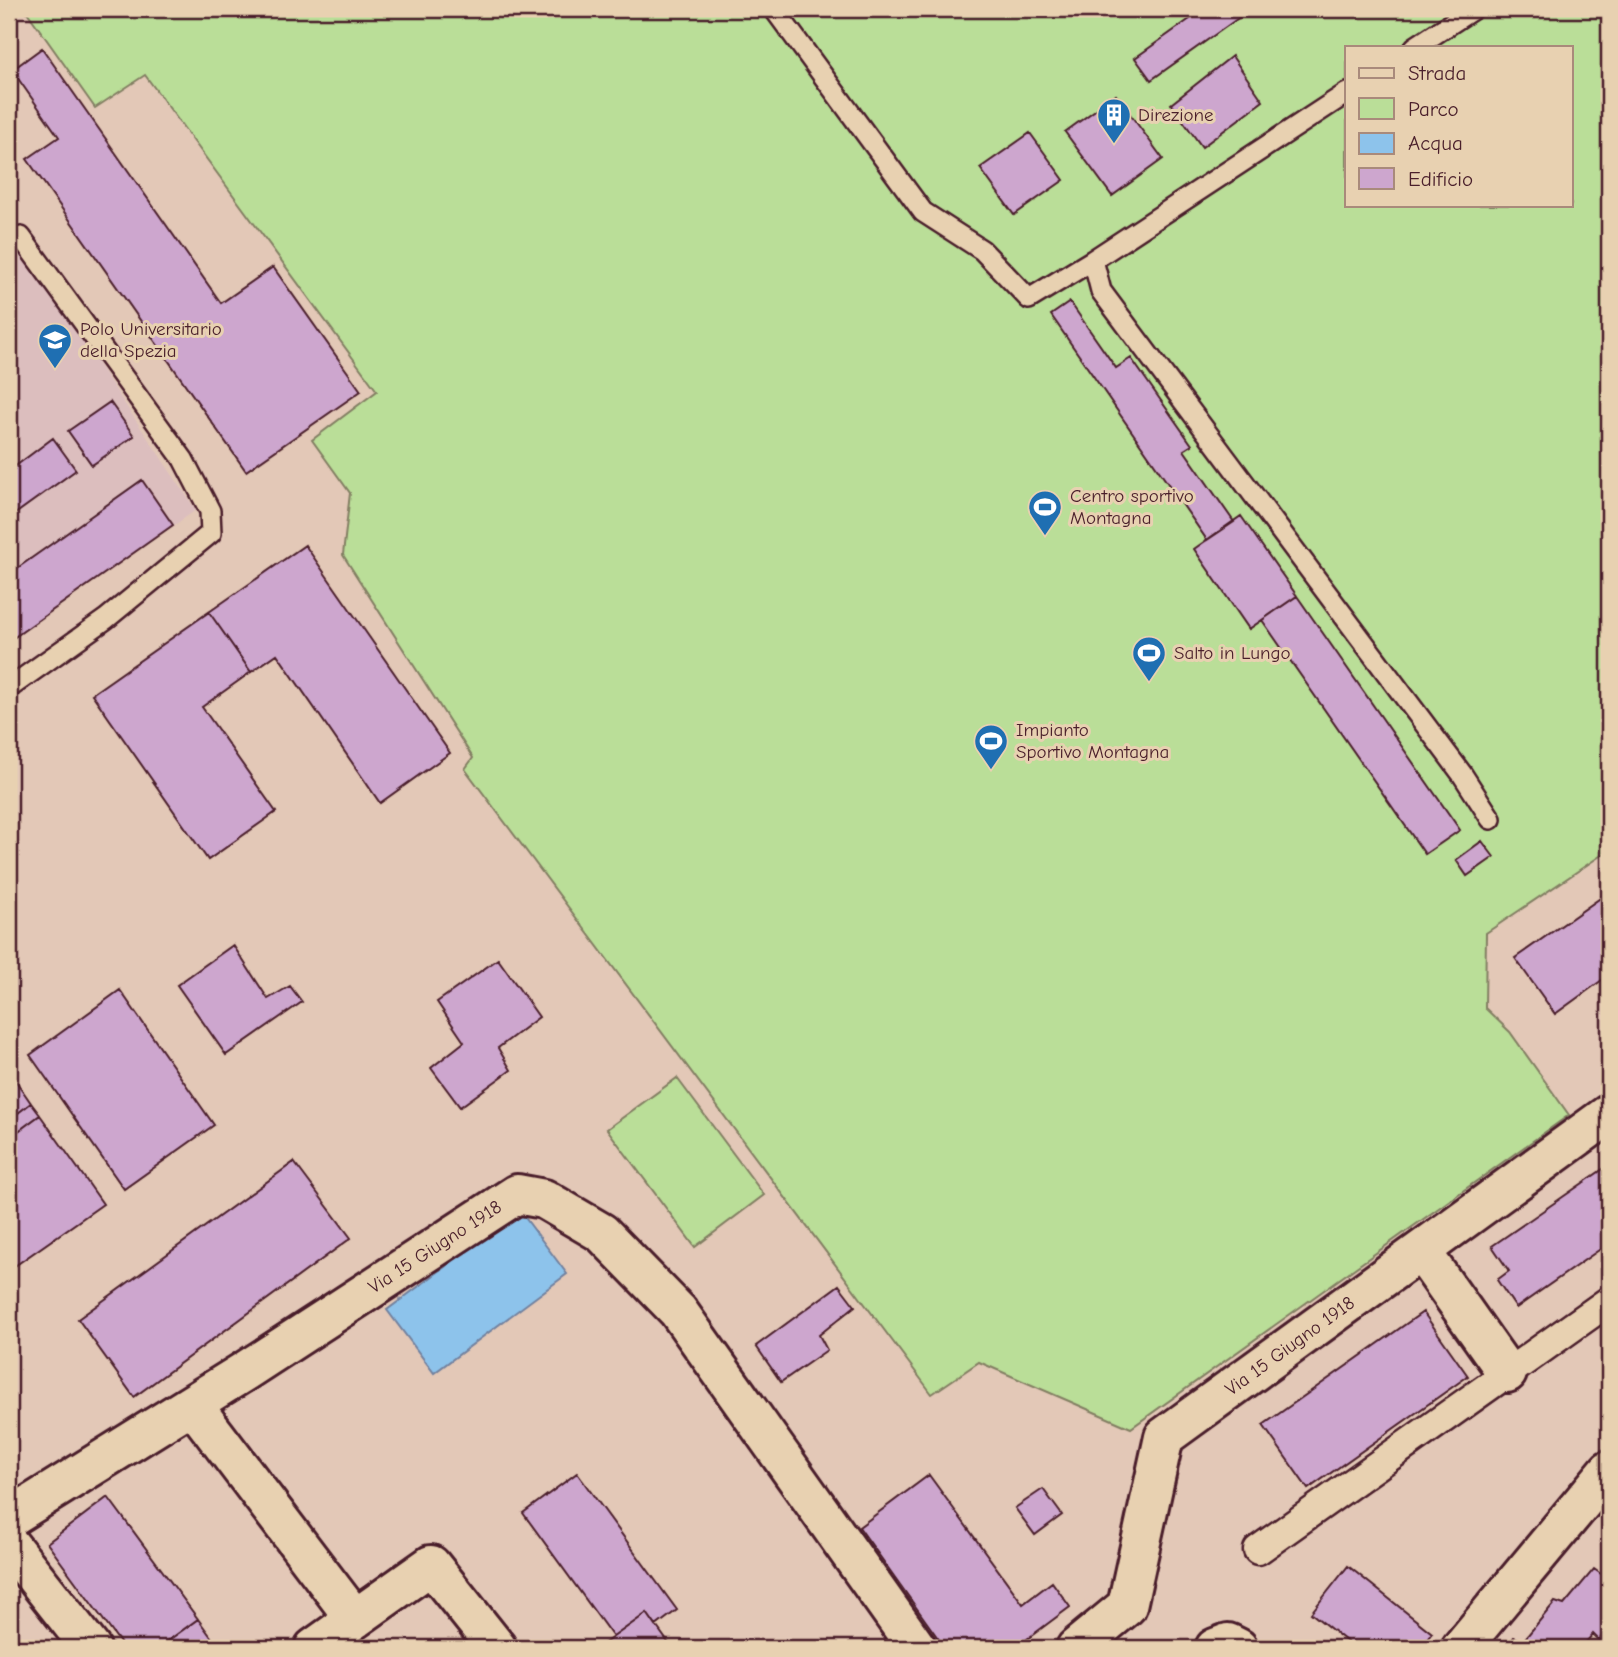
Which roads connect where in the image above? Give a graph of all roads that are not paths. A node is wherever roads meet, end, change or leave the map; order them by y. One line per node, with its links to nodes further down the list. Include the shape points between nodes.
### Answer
1 (774, 9): 6 (lane, via 923,212 982,250 1029,299)
2 (1473, 9): 3 (lane)
3 (1417, 46)
4 (1345, 94): 6 (lane)
5 (21, 237): 7 (lane, via 183,459 210,511 211,533 106,619)
6 (1093, 260): 8 (lane, via 1101,291)
7 (9, 688)
8 (1491, 819)
9 (1609, 1114): 10 (street, Via 15 Giugno 1918)
10 (1421, 1251): 12 (street); 23 (street, Via 15 Giugno 1918, via 1164,1437 1127,1606)
11 (1609, 1301): 12 (street)
12 (1507, 1373): 17 (street)
13 (192, 1404): 15 (street, Via 15 Giugno 1918); 18 (street); 22 (street, Via 15 Giugno 1918, via 517,1194 544,1199 602,1233 678,1311)
14 (1609, 1470): 26 (street)
15 (9, 1518)
16 (9, 1544): 19 (street)
17 (1258, 1550)
18 (355, 1619): 20 (street); 21 (street, via 431,1565)
19 (91, 1648)
20 (314, 1648)
21 (497, 1648)
22 (917, 1648)
23 (1076, 1648)
24 (1215, 1648): 25 (street, via 1228,1643)
25 (1238, 1648)
26 (1461, 1648)

